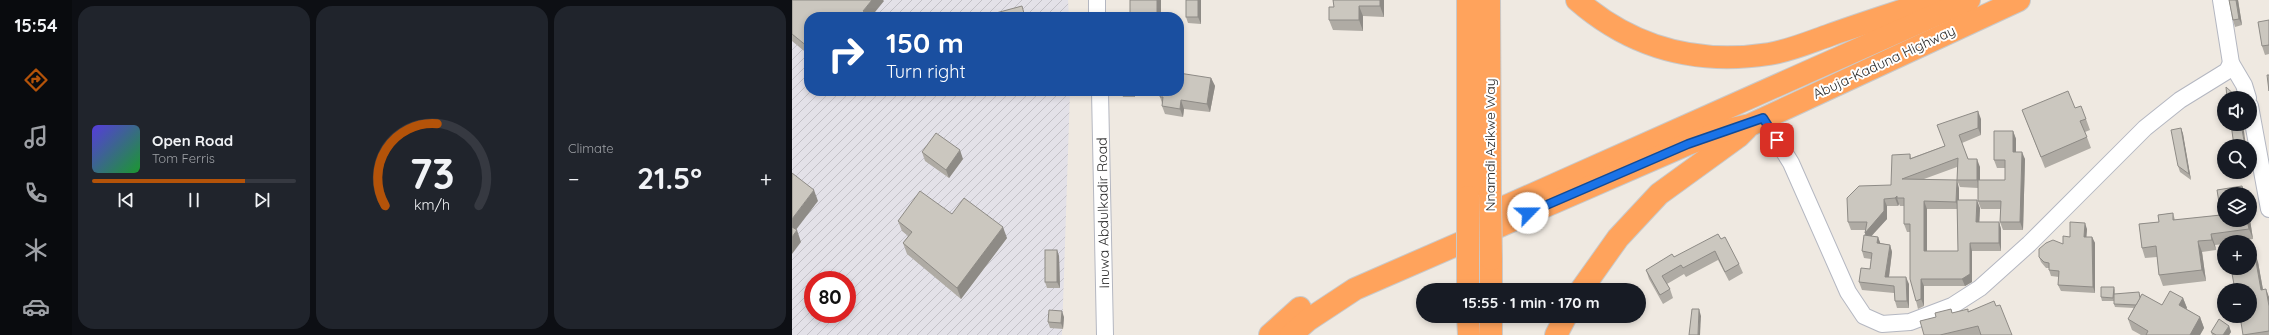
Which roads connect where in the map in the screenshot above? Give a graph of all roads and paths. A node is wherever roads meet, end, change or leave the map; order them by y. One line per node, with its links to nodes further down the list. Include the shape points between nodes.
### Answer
1 (1097, 0): 9 (street)
2 (1468, 0): 16 (highway, Nnamdi Azikwe Way, bridge)
3 (1490, 0): 17 (highway, Nnamdi Azikwe Way, bridge)
4 (1577, 0): 5 (highway, via 1600,19 1642,41 1667,50 1720,58 1771,54)
5 (1933, 0)
6 (1969, 0): 23 (highway, via 1365,269 1308,302)
7 (2019, 0): 13 (highway, Abuja-Kaduna Highway)
8 (2221, 0): 10 (street)
9 (1097, 12)
10 (2232, 63): 11 (street); 13 (street, via 2227,71 2180,100 2145,128 2034,239 1980,288 1952,306 1910,322 1882,324 1864,316 1848,292 1791,163)
11 (2246, 91)
12 (1100, 96): 22 (street, Inuwa Abdulkadir Road)
13 (1756, 122): 18 (highway, via 1659,194 1618,238); 24 (highway, via 1688,144 1355,289 1308,320)
14 (2255, 131): 15 (street)
15 (2269, 209)
16 (1468, 283)
17 (1491, 283)
18 (1586, 283)
19 (1468, 323): 25 (highway)
20 (1491, 323): 26 (highway)
21 (1562, 323): 27 (highway)
22 (1105, 335)
23 (1270, 335)
24 (1291, 335)
25 (1469, 335)
26 (1491, 335)
27 (1556, 335)

